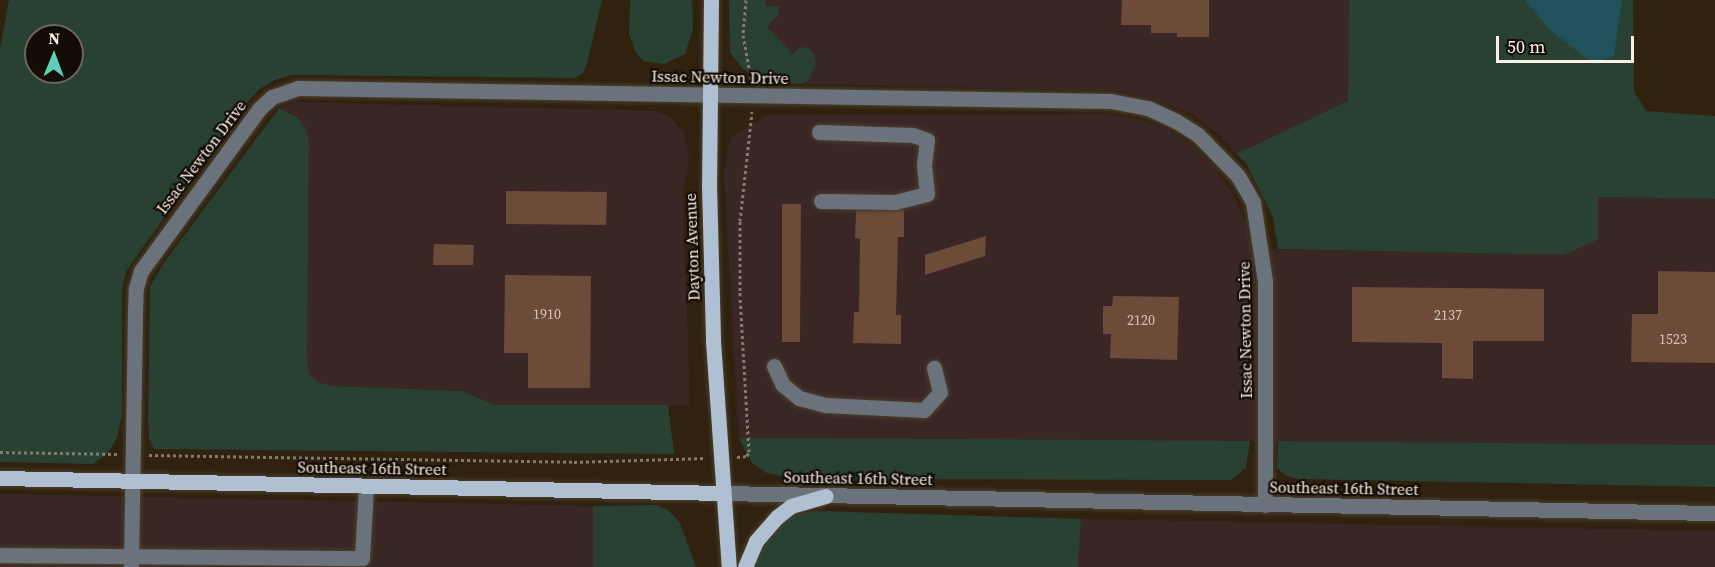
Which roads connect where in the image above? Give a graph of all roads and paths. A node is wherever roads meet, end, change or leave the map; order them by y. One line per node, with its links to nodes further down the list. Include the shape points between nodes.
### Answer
1 (711, 0): 4 (main road, Dayton Avenue)
2 (746, 0): 3 (path, via 743,35)
3 (751, 76)
4 (709, 96): 16 (street, Issac Newton Drive, via 298,88 272,97 259,109 141,272 135,311); 18 (main road, Dayton Avenue, via 713,341); 20 (street, Issac Newton Drive, via 1111,101 1148,108 1198,135 1238,176 1253,202 1259,230 1265,281)
5 (752, 117): 13 (path, via 740,220)
6 (819, 132): 7 (street, via 913,135 927,140 927,195 896,202)
7 (821, 201)
8 (774, 366): 9 (street, via 783,385 799,398 826,405 924,410 940,392)
9 (934, 368)
10 (0, 452): 11 (path)
11 (107, 454)
12 (158, 455): 14 (path, via 574,462)
13 (747, 456)
14 (680, 458)
15 (0, 478): 16 (main road, Southeast 16th Street)
16 (134, 481): 17 (main road, Southeast 16th Street); 23 (street, Issac Newton Drive)
17 (366, 486): 18 (main road, Southeast 16th Street); 25 (street, via 362,558)
18 (723, 493): 19 (street, Southeast 16th Street); 26 (main road, Dayton Avenue)
19 (826, 496): 20 (street, Southeast 16th Street); 27 (main road, via 791,506 777,517 756,541)
20 (1265, 505): 21 (street, Southeast 16th Street)
21 (1715, 513)
22 (0, 555): 23 (street)
23 (132, 562): 24 (street)
24 (182, 562): 25 (street)
25 (239, 562)
26 (729, 567)
27 (745, 567)

